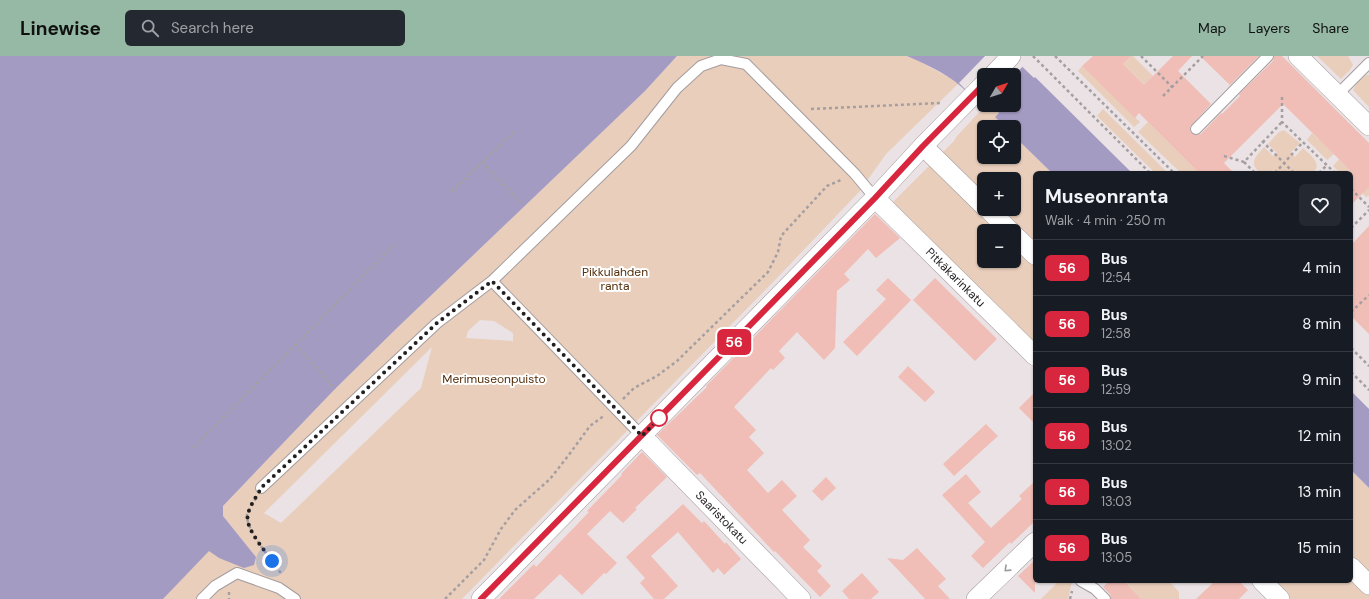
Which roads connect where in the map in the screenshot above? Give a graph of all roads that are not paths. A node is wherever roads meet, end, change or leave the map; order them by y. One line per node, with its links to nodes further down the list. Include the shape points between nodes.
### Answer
1 (1011, 56): 5 (street)
2 (1268, 56): 9 (lane)
3 (1298, 56): 7 (street)
4 (1369, 63): 7 (lane)
5 (1000, 68)
6 (977, 91): 10 (street)
7 (1337, 95): 8 (street)
8 (1369, 126)
9 (1196, 129)
10 (923, 146): 11 (street); 12 (street)
11 (875, 198): 17 (lane, via 855,174 746,64 721,59 701,66 677,88 631,146); 18 (street, Pitkäkarinkatu); 19 (street)
12 (977, 199)
13 (995, 216): 14 (street)
14 (1003, 224)
15 (1021, 242): 16 (street)
16 (1033, 253)
17 (492, 281): 19 (lane); 20 (lane, via 437,323)
18 (1033, 354)
19 (642, 436): 26 (street); 29 (street, Saaristokatu)
20 (261, 488)
21 (1033, 544): 30 (street, one-way to 30)
22 (1353, 569): 25 (street)
23 (1084, 583): 31 (lane)
24 (1264, 583): 32 (street)
25 (1369, 584)
26 (486, 597)
27 (202, 599): 28 (lane, via 215,586 237,573 279,588)
28 (296, 599)
29 (801, 599)
30 (976, 599)
31 (1105, 599)
32 (1280, 599)

